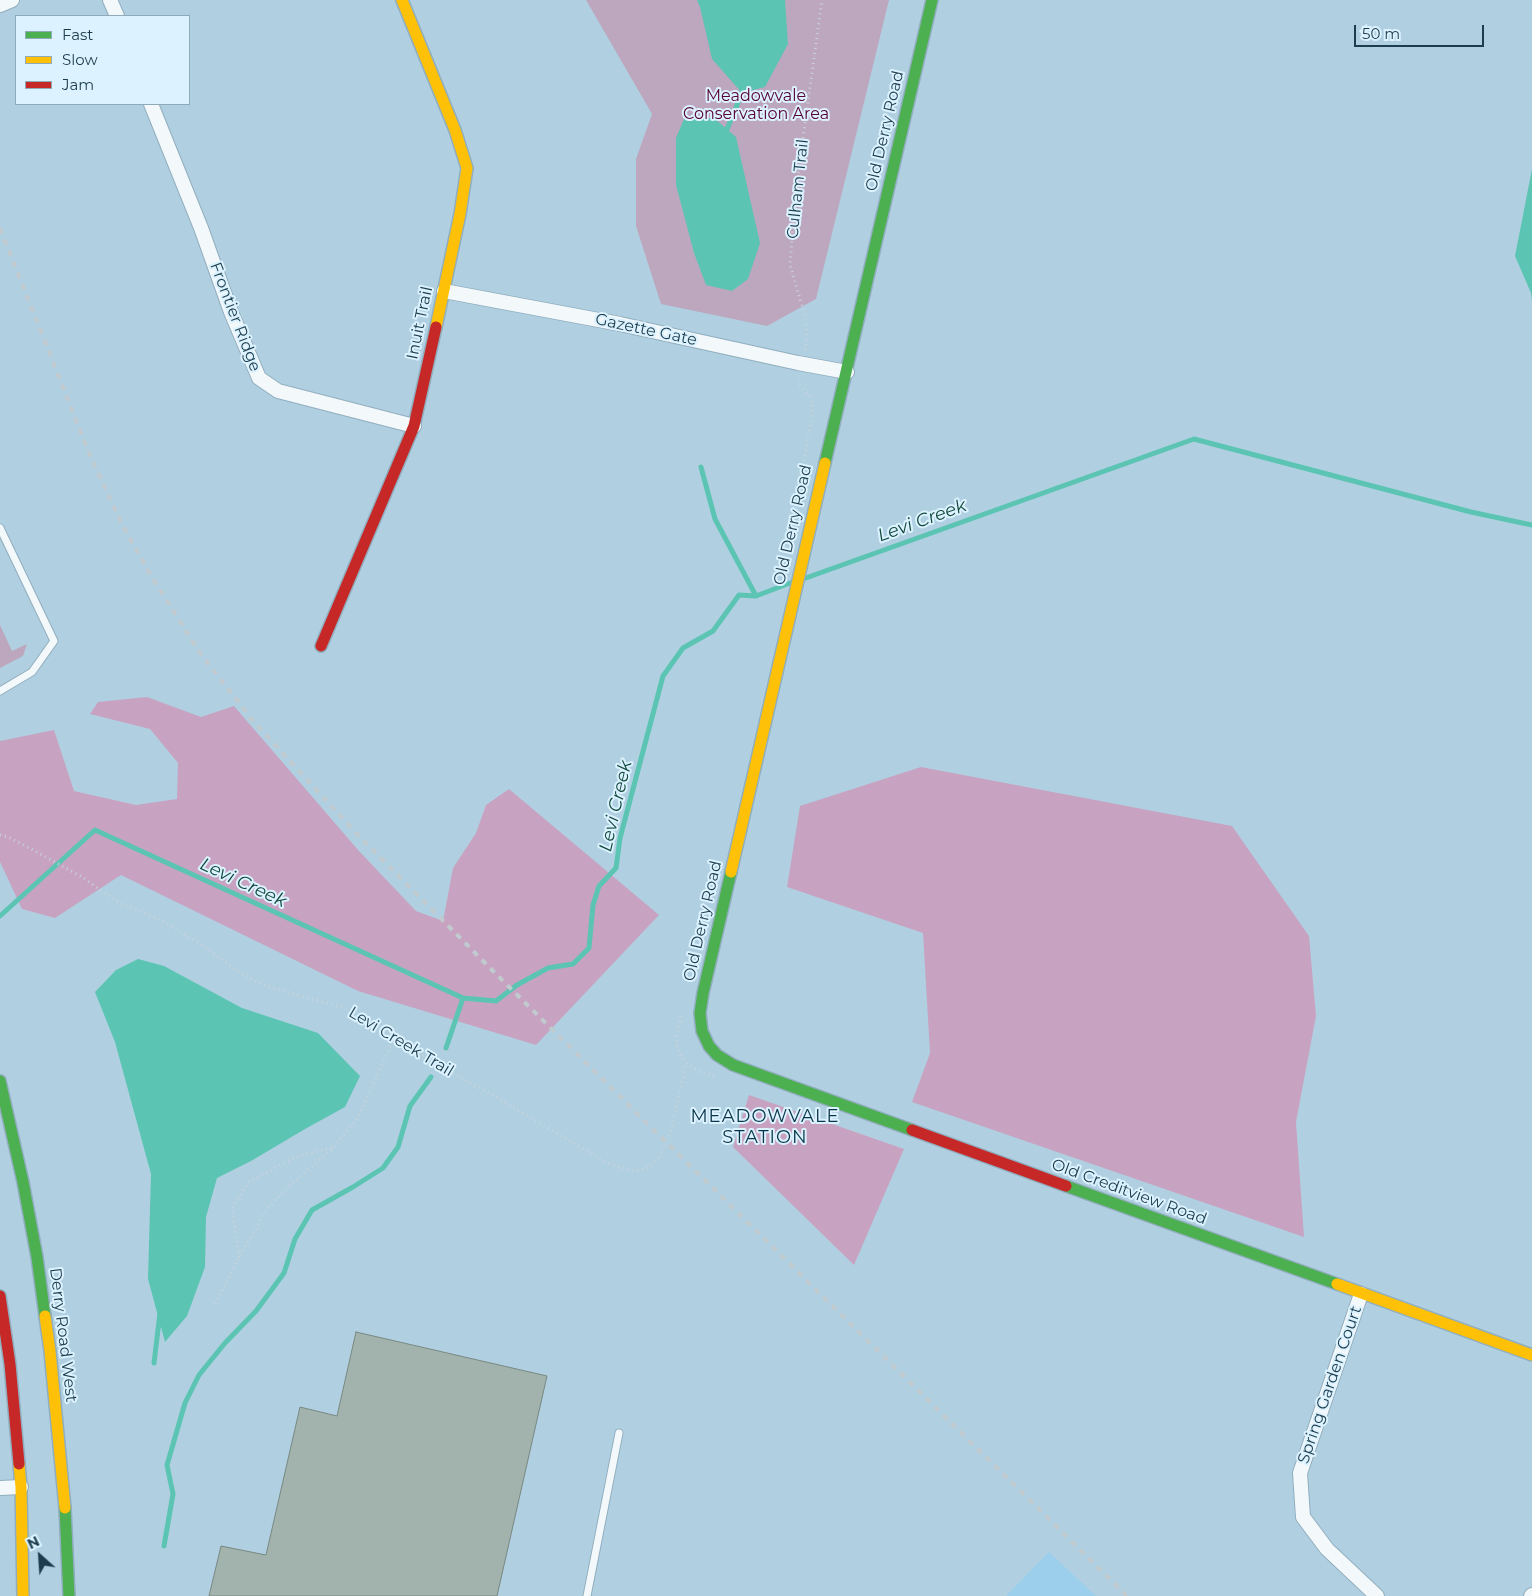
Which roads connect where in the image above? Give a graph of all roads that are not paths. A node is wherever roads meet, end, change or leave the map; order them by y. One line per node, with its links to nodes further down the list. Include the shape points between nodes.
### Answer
1 (12, 0): 5 (street)
2 (110, 0): 6 (street)
3 (402, 0): 8 (street, Inuit Trail, via 455,130 467,168)
4 (932, 0): 9 (street, Old Derry Road)
5 (0, 5)
6 (117, 15)
7 (152, 105): 10 (street, Frontier Ridge, via 259,378 278,391)
8 (444, 291): 9 (street, Gazette Gate); 10 (street, Inuit Trail)
9 (847, 372): 14 (street, Old Derry Road, via 804,546 700,1014 708,1046)
10 (414, 426): 12 (street, Inuit Trail)
11 (0, 528): 13 (lane, via 54,642 32,672)
12 (321, 646)
13 (0, 691)
14 (717, 1056): 16 (street, Old Creditview Road, via 751,1072)
15 (0, 1080): 23 (street, Derry Road West, via 26,1201 50,1351 64,1488)
16 (1361, 1294): 18 (street, Old Creditview Road); 25 (street, Spring Garden Court, via 1300,1473 1303,1517 1327,1549)
17 (0, 1296): 20 (street, via 10,1364)
18 (1532, 1355)
19 (619, 1432): 24 (lane)
20 (21, 1487): 21 (street); 22 (street)
21 (0, 1488)
22 (23, 1596)
23 (69, 1596)
24 (587, 1596)
25 (1377, 1596)

